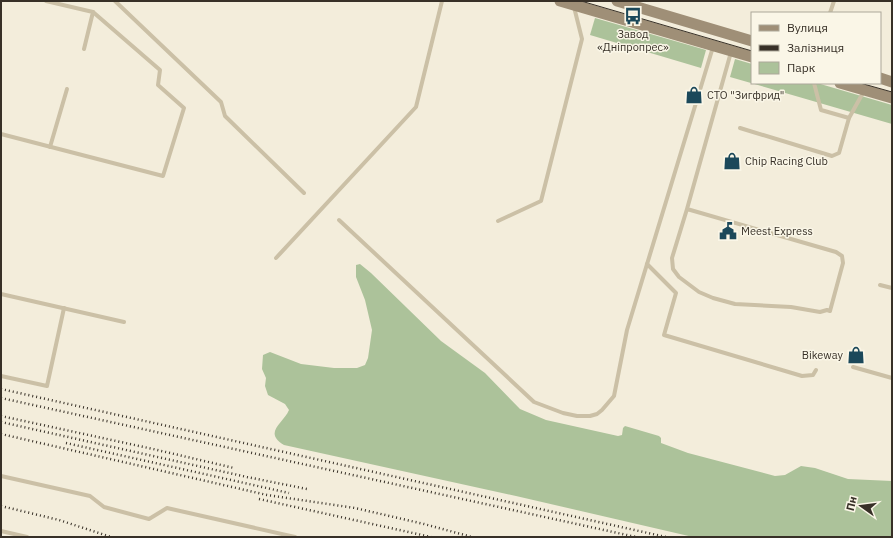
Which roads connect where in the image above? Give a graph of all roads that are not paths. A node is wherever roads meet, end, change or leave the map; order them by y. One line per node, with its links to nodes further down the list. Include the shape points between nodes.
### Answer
1 (46, 1): 8 (lane)
2 (114, 1): 26 (lane, via 221,102 225,116)
3 (442, 1): 30 (lane, via 416,107)
4 (560, 1): 7 (main road)
5 (617, 1): 10 (main road)
6 (834, 1): 9 (lane)
7 (573, 5): 11 (main road); 29 (lane, via 582,39 541,201)
8 (93, 12): 12 (lane); 25 (lane, via 160,70 158,85 184,108 163,176)
9 (830, 12)
10 (751, 41)
11 (714, 46): 13 (main road); 31 (lane)
12 (84, 49)
13 (732, 51): 14 (main road); 27 (lane)
14 (751, 57)
15 (881, 78): 16 (main road)
16 (892, 82)
17 (814, 84): 22 (lane, via 821,110)
18 (843, 84): 20 (main road)
19 (67, 89): 25 (lane)
20 (864, 90): 21 (main road); 22 (lane)
21 (892, 98)
22 (849, 118): 23 (lane, via 839,153 832,156)
23 (740, 128)
24 (1, 134): 25 (lane)
25 (50, 147)
26 (304, 193)
27 (687, 209): 27 (lane, via 836,252 842,256 843,263 830,311 735,304 699,292 679,277 673,269 672,258)
28 (339, 220): 31 (lane, via 534,402 577,416 597,414 614,396 627,330)
29 (498, 221)
30 (276, 258)
31 (647, 264): 38 (lane, via 676,294 664,335 802,376 814,375)
32 (880, 285): 33 (lane)
33 (892, 288)
34 (1, 294): 35 (lane)
35 (64, 308): 36 (lane); 39 (lane, via 47,386)
36 (124, 322)
37 (853, 367): 40 (lane)
38 (816, 370)
39 (1, 376)
40 (892, 378)
41 (1, 476): 44 (lane, via 90,496 104,507 149,519 167,508)
42 (1, 531): 43 (lane)
43 (27, 537)
44 (295, 537)

